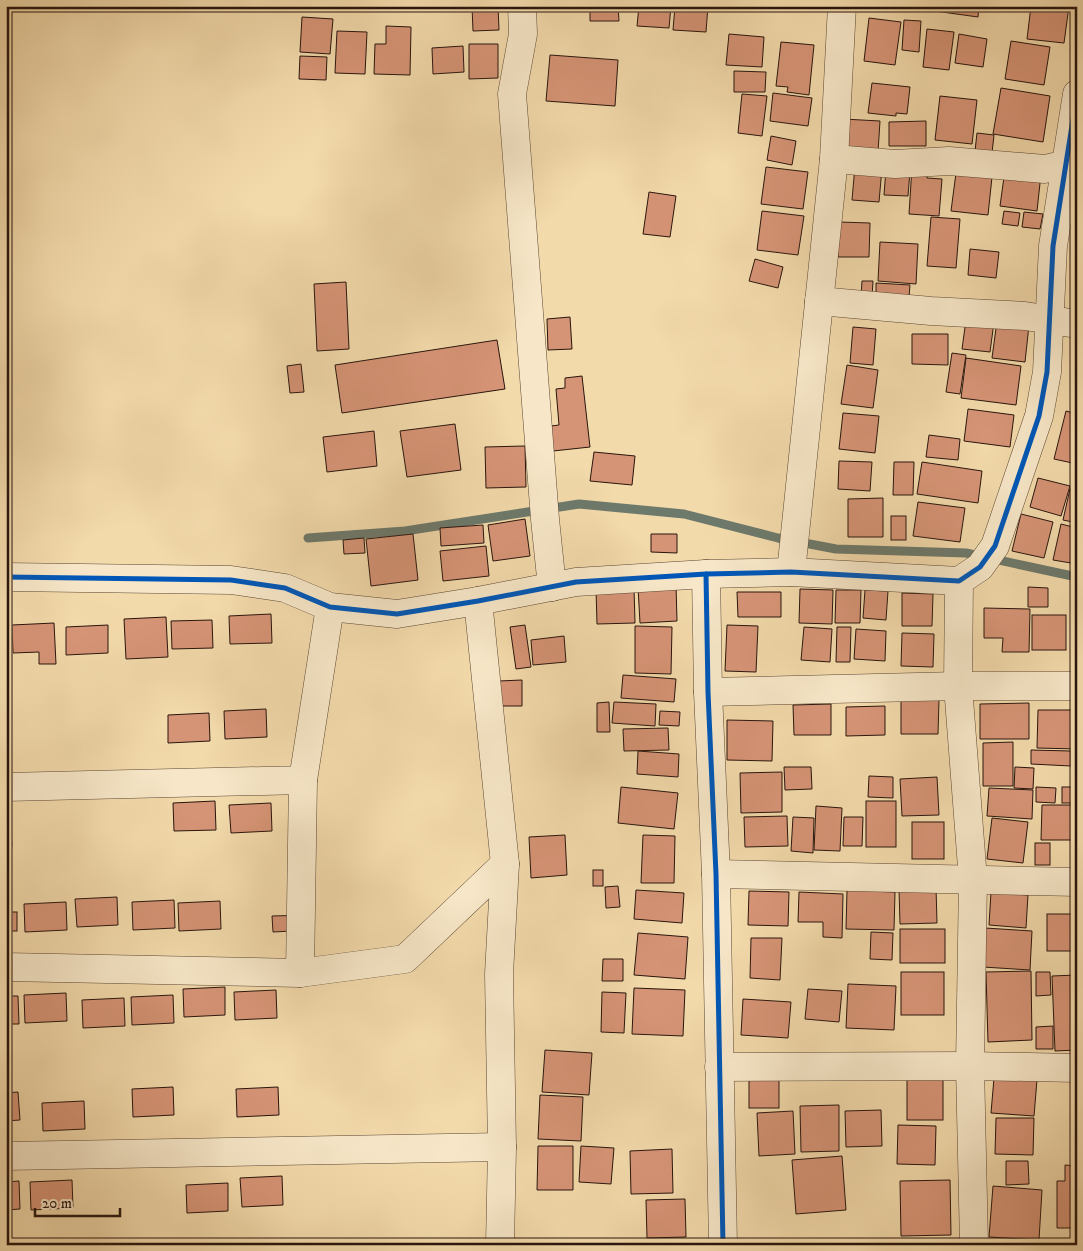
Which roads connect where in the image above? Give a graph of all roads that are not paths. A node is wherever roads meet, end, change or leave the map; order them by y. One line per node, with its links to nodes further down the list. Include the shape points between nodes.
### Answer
1 (522, 6): 13 (street, via 523,34 512,94)
2 (842, 6): 4 (street)
3 (1077, 94): 5 (street)
4 (834, 159): 5 (street, via 895,164 948,161 1045,169); 6 (street)
5 (1071, 165): 7 (street, via 1053,246)
6 (819, 301): 7 (street); 9 (street)
7 (1050, 319): 8 (street); 12 (street, via 1047,372 1039,416 1005,519 995,546 980,567)
8 (1077, 324)
9 (792, 572): 10 (street); 12 (street)
10 (706, 574): 13 (street, via 576,582); 18 (street)
11 (6, 578): 15 (street, via 231,580 285,588)
12 (959, 581): 16 (street)
13 (552, 587): 14 (street)
14 (478, 601): 15 (street, via 397,614); 21 (street)
15 (330, 607): 19 (street)
16 (958, 686): 17 (street); 18 (street); 23 (street)
17 (1077, 686)
18 (708, 692): 22 (street)
19 (303, 780): 20 (street); 26 (street)
20 (6, 787)
21 (505, 864): 26 (street, via 404,959); 30 (street, via 499,974)
22 (716, 874): 23 (street); 28 (street)
23 (973, 880): 24 (street); 27 (street)
24 (1077, 882)
25 (6, 967): 26 (street)
26 (300, 973)
27 (970, 1066): 28 (street); 29 (street); 34 (street)
28 (719, 1067): 33 (street)
29 (1077, 1068)
30 (502, 1147): 31 (street); 32 (street)
31 (6, 1156)
32 (500, 1245)
33 (723, 1245)
34 (974, 1245)

